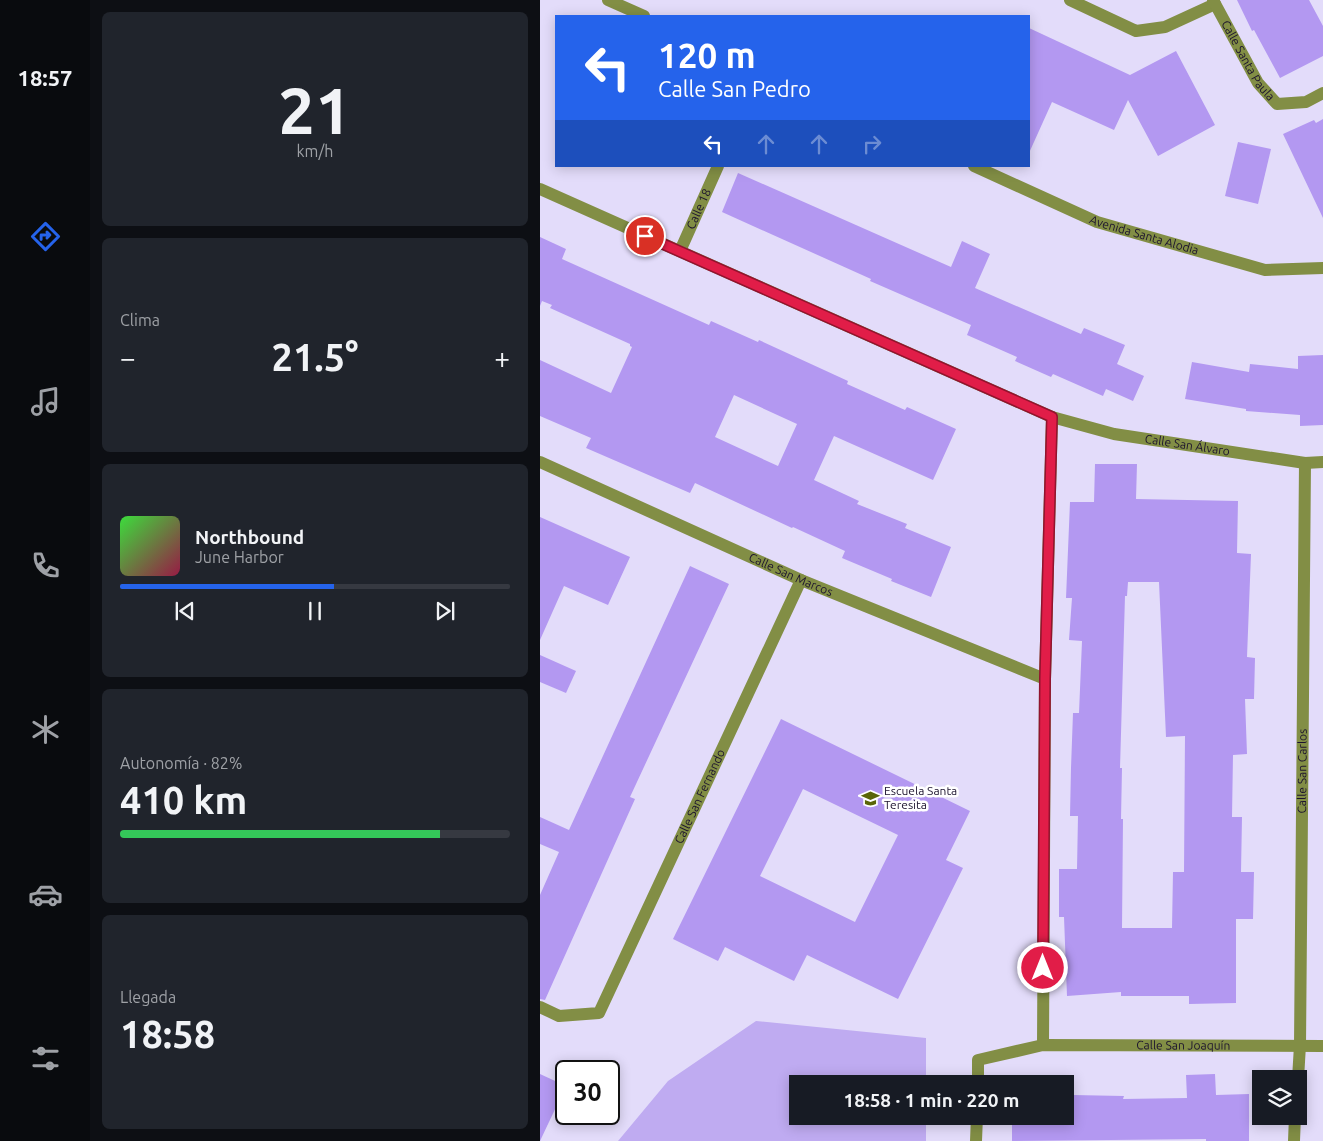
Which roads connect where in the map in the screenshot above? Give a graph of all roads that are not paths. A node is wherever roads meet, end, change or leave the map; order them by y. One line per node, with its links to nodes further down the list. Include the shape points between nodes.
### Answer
1 (608, 0): 4 (street)
2 (1070, 0): 3 (street, via 1136,31 1165,27)
3 (1214, 2): 5 (street, Calle Santa Paula, via 1258,83 1277,104 1306,102)
4 (642, 15)
5 (1323, 93)
6 (718, 167): 9 (street, Calle 18)
7 (976, 167): 10 (street, Avenida Santa Alodia, via 1097,222 1265,270)
8 (540, 189): 9 (street, Calle San Álvaro)
9 (680, 251): 11 (street, Calle San Álvaro)
10 (1323, 268)
11 (1052, 417): 14 (street, Calle San Álvaro, via 1114,434); 16 (street)
12 (540, 462): 15 (street, Calle San Marcos)
13 (1323, 462): 14 (street, Calle San Álvaro)
14 (1305, 463): 19 (street, Calle San Carlos)
15 (800, 580): 16 (street, Calle San Marcos); 17 (street, Calle San Fernando, via 599,1013 559,1016)
16 (1045, 679): 18 (street)
17 (540, 1007)
18 (1043, 1045): 19 (street, Calle San Joaquín); 22 (street, Calle San Joaquín, via 978,1060)
19 (1300, 1045): 20 (street, Calle San Joaquín); 21 (street, Calle San Carlos)
20 (1323, 1046)
21 (1299, 1070)
22 (978, 1075)
23 (977, 1125): 25 (street)
24 (1295, 1125): 26 (street)
25 (976, 1141)
26 (1294, 1141)

